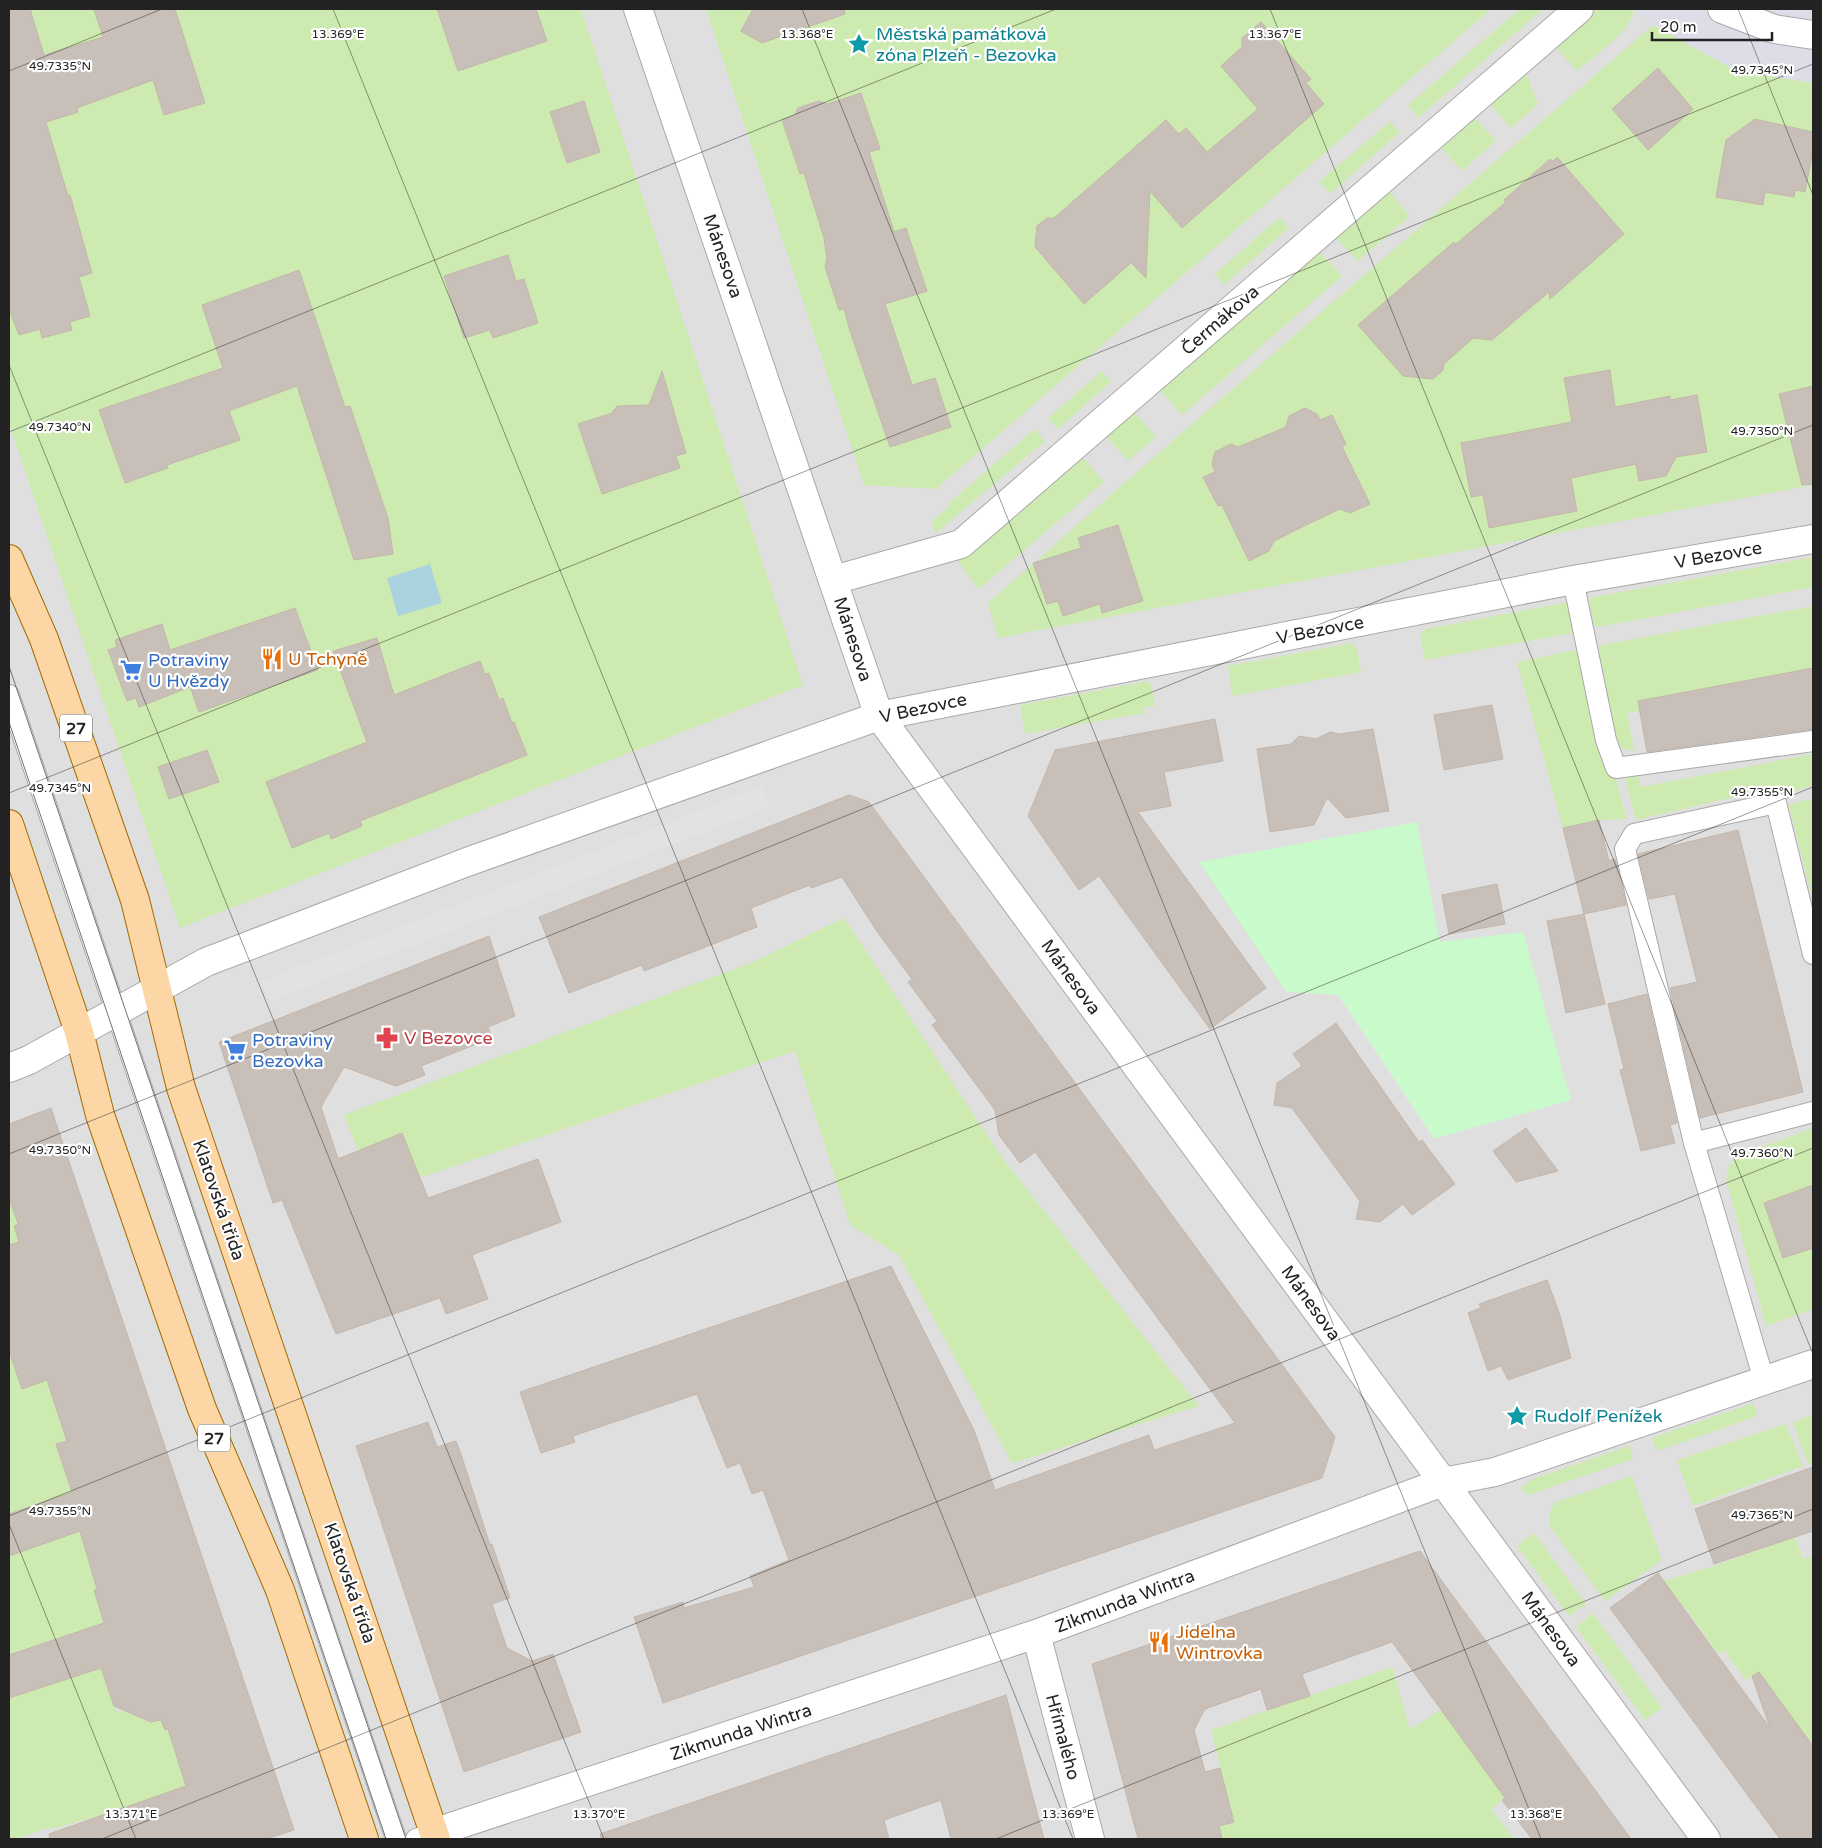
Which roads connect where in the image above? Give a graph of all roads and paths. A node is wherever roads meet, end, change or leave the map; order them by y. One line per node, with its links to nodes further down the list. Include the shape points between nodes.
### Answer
1 (638, 9): 7 (street, Mánesova)
2 (1579, 9): 7 (street, Čermákova, via 961,544)
3 (1722, 9): 4 (street, via 1774,29)
4 (1813, 35)
5 (1813, 538): 8 (street, V Bezovce)
6 (9, 559): 14 (main road, Klatovská třída / 27, via 44,638 135,900)
7 (834, 580): 10 (street, Mánesova)
8 (1573, 580): 10 (street, V Bezovce); 11 (lane, via 1606,740 1616,768)
9 (9, 695): 15 (lane)
10 (878, 716): 14 (street, V Bezovce, via 467,862 206,962); 22 (street, Mánesova)
11 (1813, 741)
12 (9, 824): 16 (main road, 27)
13 (1813, 954): 19 (lane, via 1776,803 1634,834 1625,849)
14 (157, 989): 15 (street, V Bezovce); 24 (main road, Klatovská třída / 27, via 181,1088)
15 (115, 1012): 16 (street, V Bezovce); 26 (lane)
16 (79, 1032): 17 (street, V Bezovce); 25 (main road, 27, via 100,1115 202,1409 280,1590)
17 (9, 1068)
18 (1813, 1112): 19 (lane)
19 (1694, 1144): 21 (lane)
20 (1813, 1364): 21 (street, Zikmunda Wintra)
21 (1764, 1380): 22 (street, Zikmunda Wintra, via 1495,1472)
22 (1443, 1482): 23 (street, Zikmunda Wintra); 28 (street, Mánesova)
23 (1036, 1634): 24 (street, Zikmunda Wintra); 27 (street, Hřímalého)
24 (428, 1837)
25 (364, 1839)
26 (396, 1839)
27 (1090, 1839)
28 (1706, 1839)

